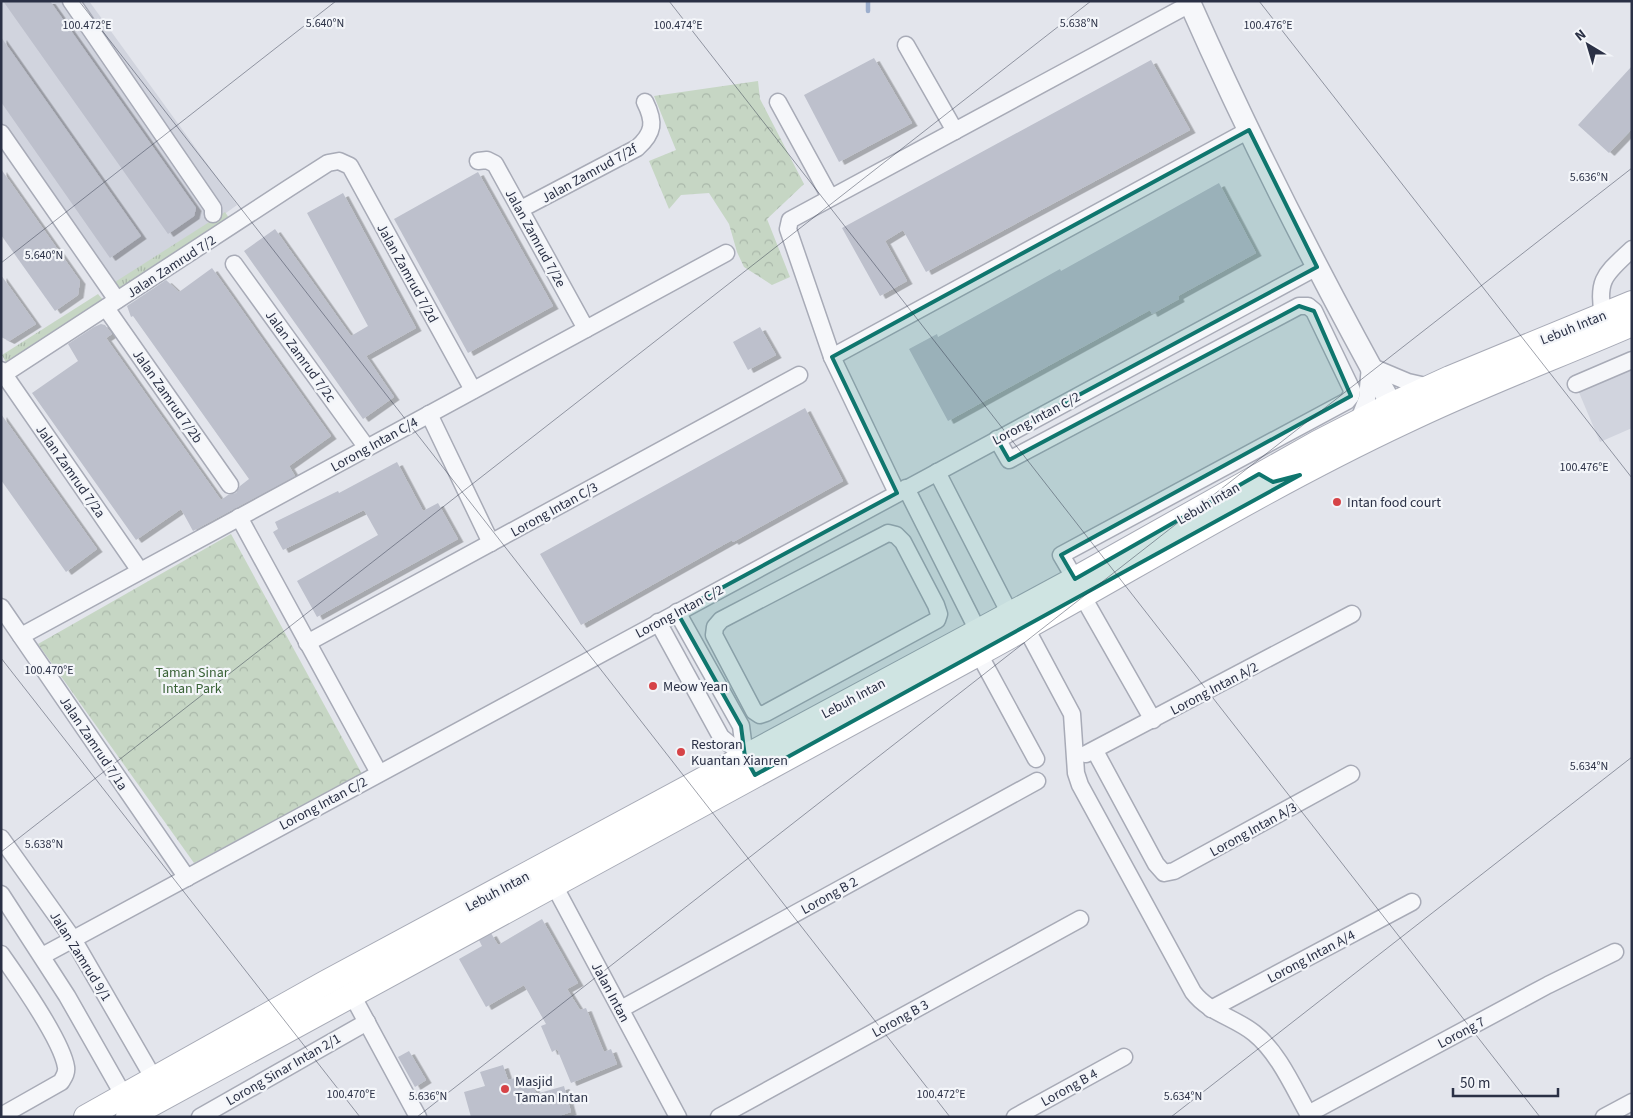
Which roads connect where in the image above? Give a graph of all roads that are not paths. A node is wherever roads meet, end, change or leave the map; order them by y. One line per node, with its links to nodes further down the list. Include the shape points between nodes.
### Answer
1 (71, 1): 13 (street, via 213,208)
2 (1189, 2): 6 (street); 7 (street)
3 (906, 45): 7 (street)
4 (644, 102): 12 (street, Jalan Zamrud 7/2f, via 651,114 653,127 638,148)
5 (778, 102): 11 (street)
6 (1249, 130): 17 (street); 24 (street)
7 (955, 131): 11 (street)
8 (1, 133): 19 (street, Jalan Zamrud 7/2b)
9 (339, 161): 19 (street, Jalan Zamrud 7/2, via 312,173); 32 (street, Jalan Zamrud 7/2d, via 350,166)
10 (478, 161): 12 (street, Jalan Zamrud 7/2e, via 487,160 495,164)
11 (830, 198): 24 (street, via 790,220 788,229)
12 (521, 209): 22 (street, Jalan Zamrud 7/2e)
13 (213, 214)
14 (1632, 249): 20 (street, via 1601,283)
15 (726, 252): 22 (street, Lorong Intan C/4)
16 (234, 264): 37 (street, Jalan Zamrud 7/2c)
17 (1317, 267): 23 (street, Lorong Intan C/2); 27 (street)
18 (1632, 303): 20 (main road, Lebuh Intan)
19 (112, 304): 28 (street, Jalan Zamrud 7/2); 42 (street, Jalan Zamrud 7/2b)
20 (1603, 315): 31 (main road, Lebuh Intan)
21 (1632, 324): 34 (main road, Lebuh Intan, via 1520,370)
22 (586, 329): 32 (street, Lorong Intan C/4)
23 (1187, 337): 25 (street); 36 (street, Lorong Intan C/2)
24 (832, 357): 43 (street)
25 (1198, 358): 36 (street, via 1009,460); 38 (street, via 1299,306 1308,306 1314,311 1352,390 1351,396)
26 (1632, 360): 30 (street)
27 (1370, 366): 31 (street, via 1408,382); 34 (street); 35 (street, via 1367,400)
28 (3, 372): 47 (street, Jalan Zamrud 7/2a)
29 (799, 374): 45 (street, Lorong Intan C/3)
30 (1576, 384)
31 (1430, 387): 34 (main road, Lebuh Intan)
32 (473, 390): 33 (street, Lorong Intan C/4)
33 (429, 414): 37 (street, Lorong Intan C/4); 45 (street)
34 (1396, 414): 35 (main road, Lebuh Intan); 41 (main road, Lebuh Intan)
35 (1358, 422): 40 (main road, Lebuh Intan)
36 (997, 439): 39 (street, Lorong Intan C/2)
37 (367, 448): 44 (street, Lorong Intan C/4)
38 (1248, 453): 40 (street); 49 (street, via 1061,555)
39 (937, 472): 43 (street, Lorong Intan C/2); 53 (street)
40 (1260, 474): 41 (main road, via 1272,482); 49 (main road, Lebuh Intan)
41 (1300, 475): 49 (main road, Lebuh Intan)
42 (230, 485)
43 (902, 491): 46 (street); 51 (street, Lorong Intan C/2)
44 (239, 517): 47 (street, Lorong Intan C/4); 57 (street)
45 (491, 543): 57 (street, Lorong Intan C/3)
46 (944, 563): 48 (street); 56 (street)
47 (140, 571): 55 (street, Lorong Intan C/4)
48 (920, 576): 58 (street, via 936,605 936,620 766,713 760,715 754,711); 58 (street, via 903,542 888,533 730,616 715,627 714,635)
49 (1079, 588): 53 (main road, Lebuh Intan); 60 (street)
50 (1, 608): 55 (street, Jalan Zamrud 7/1a)
51 (677, 612): 54 (street, Lorong Intan C/2); 59 (street)
52 (1352, 614): 60 (street, Lorong Intan A/2)
53 (1018, 621): 56 (main road, Lebuh Intan); 64 (street, via 1072,714)
54 (658, 622): 62 (street); 67 (street, Lorong Intan C/2)
55 (21, 636): 72 (street, Jalan Zamrud 7/1a)
56 (979, 642): 65 (street); 66 (main road, Lebuh Intan)
57 (308, 643): 67 (street)
58 (734, 674): 59 (street)
59 (717, 683): 61 (street)
60 (1153, 720): 63 (street, Lorong Intan A/2)
61 (741, 726): 62 (street); 66 (street)
62 (721, 737): 66 (street)
63 (1095, 751): 64 (street, Lorong Intan A/2); 68 (street, Lorong Intan A/3, via 1156,864 1164,873 1174,871)
64 (1075, 757): 82 (street, via 1076,773 1087,798 1193,992)
65 (1036, 759)
66 (750, 766): 71 (main road, Lebuh Intan)
67 (378, 774): 72 (street, Lorong Intan C/2)
68 (1351, 774)
69 (1037, 781): 81 (street, Lorong B 2)
70 (1, 838): 76 (street, Jalan Zamrud 9/1)
71 (549, 876): 80 (main road, Lebuh Intan); 81 (street, Jalan Intan); 85 (main road, Lebuh Intan, via 326,983)
72 (186, 878): 76 (street, Lorong Intan C/2)
73 (1, 894): 78 (street)
74 (1412, 902): 82 (street, Lorong Intan A/4)
75 (1080, 919): 94 (street, Lorong B 3)
76 (73, 939): 78 (street, Lorong Intan C/2); 85 (street, Jalan Zamrud 9/1)
77 (1615, 952): 89 (street, Lorong 7, via 1548,985)
78 (42, 956): 87 (street)
79 (4, 964): 88 (street, via 46,1023 66,1068 66,1075 61,1082)
80 (351, 993): 83 (street); 87 (main road, Lebuh Intan)
81 (621, 1009): 93 (street, Jalan Intan)
82 (1211, 1009): 89 (street, via 1263,1040)
83 (367, 1022): 91 (street, Lorong Sinar Intan 2/1); 92 (street)
84 (1124, 1057): 95 (street, Lorong B 4)
85 (154, 1079): 87 (main road, Lebuh Intan)
86 (1632, 1102): 96 (street)
87 (128, 1109): 90 (main road, Lebuh Intan)
88 (1, 1116)
89 (1309, 1116)
90 (86, 1117)
91 (200, 1117)
92 (418, 1117)
93 (678, 1117)
94 (720, 1117)
95 (1015, 1117)
96 (1604, 1117)

